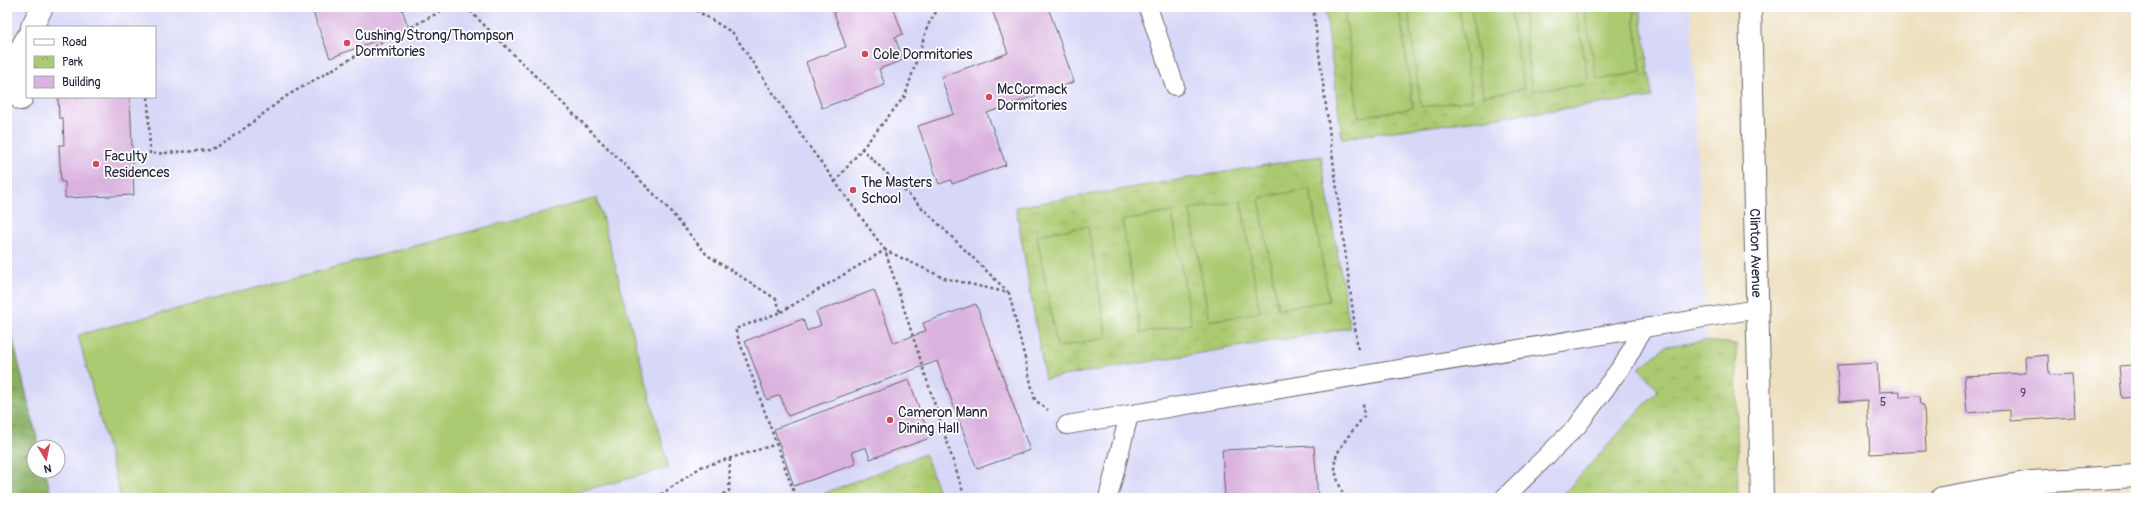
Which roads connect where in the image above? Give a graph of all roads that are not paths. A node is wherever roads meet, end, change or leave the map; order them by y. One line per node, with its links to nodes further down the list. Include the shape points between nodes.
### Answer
1 (42, 7): 4 (street)
2 (1148, 7): 6 (lane)
3 (1750, 7): 8 (street, Clinton Avenue)
4 (32, 26)
5 (26, 40): 7 (street, via 22,47)
6 (1175, 86)
7 (21, 99)
8 (1757, 310): 9 (lane); 15 (street, Clinton Avenue)
9 (1642, 330): 10 (lane); 14 (lane, via 1625,362 1578,425)
10 (1129, 415): 11 (lane); 13 (lane)
11 (1067, 425)
12 (2136, 476): 16 (street, via 2031,482)
13 (1108, 498)
14 (1504, 498)
15 (1762, 498)
16 (1942, 498)

